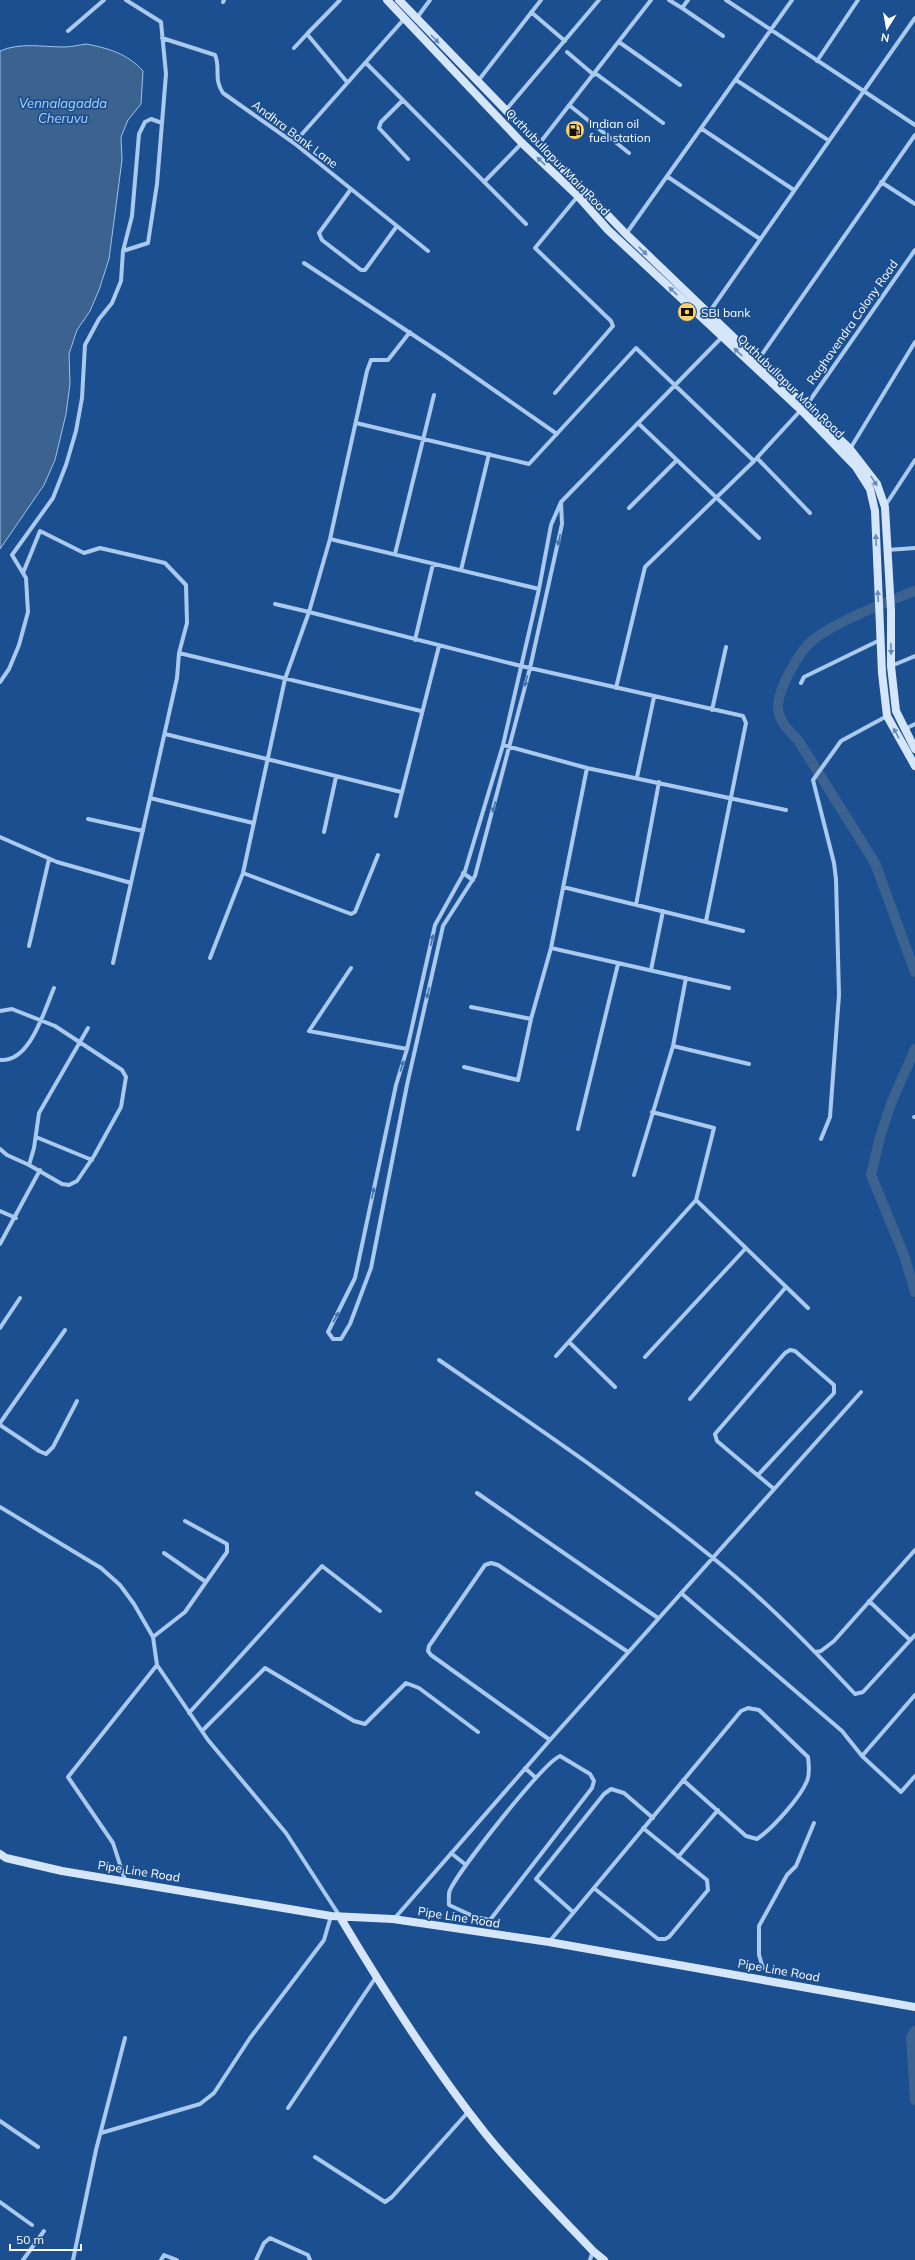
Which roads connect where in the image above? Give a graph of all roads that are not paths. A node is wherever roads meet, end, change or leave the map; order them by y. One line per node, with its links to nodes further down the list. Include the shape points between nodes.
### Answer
1 (104, 0): 20 (street)
2 (126, 0): 24 (street, via 161,22)
3 (340, 0): 22 (street)
4 (387, 0): 17 (main road, Quthubullapur Main Road)
5 (399, 0): 19 (main road, Quthubullapur Main Road)
6 (430, 0): 19 (street)
7 (541, 0): 16 (street)
8 (599, 0): 25 (street)
9 (651, 0): 26 (street)
10 (669, 0): 15 (street)
11 (688, 0): 15 (street)
12 (726, 0): 21 (street)
13 (792, 0): 21 (street)
14 (858, 0): 29 (street)
15 (682, 8): 23 (street)
16 (531, 12): 25 (street); 34 (street)
17 (405, 18): 30 (street); 47 (main road, Quthubullapur Main Road)
18 (915, 18): 36 (street)
19 (416, 19): 34 (main road, Quthubullapur Main Road, one-way to 34)
20 (68, 30)
21 (772, 30): 29 (street); 32 (street)
22 (307, 34): 27 (street); 33 (street)
23 (723, 36)
24 (162, 38): 40 (street, via 166,74); 46 (street, Andhra Bank Lane, via 215,55 218,84 223,93)
25 (565, 41): 39 (street)
26 (619, 42): 31 (street); 35 (street)
27 (294, 48)
28 (567, 52): 31 (street)
29 (817, 61): 36 (street)
30 (366, 63): 33 (street); 37 (street)
31 (594, 74): 38 (street); 41 (street)
32 (736, 80): 43 (street); 45 (street)
33 (347, 82): 46 (street)
34 (478, 82): 39 (main road, Quthubullapur Main Road)
35 (680, 85)
36 (863, 89): 42 (street); 45 (street)
37 (403, 100): 50 (street, via 381,122 379,128); 52 (street)
38 (569, 106): 48 (street); 49 (street)
39 (505, 112): 48 (main road, Quthubullapur Main Road)
40 (162, 123): 64 (street, via 157,184 148,243); 64 (street, via 151,120 145,122 139,134 132,216)
41 (663, 123)
42 (915, 125)
43 (702, 129): 51 (street); 55 (street)
44 (915, 135): 53 (street)
45 (828, 140): 55 (street)
46 (294, 143): 54 (street, Andhra Bank Lane)
47 (522, 143): 52 (street); 56 (main road, Quthubullapur Main Road, one-way to 47)
48 (538, 144): 60 (main road, Quthubullapur Main Road)
49 (629, 153)
50 (408, 159)
51 (668, 177): 60 (street); 61 (street)
52 (484, 182): 58 (street)
53 (881, 182): 57 (street); 70 (street)
54 (350, 189): 59 (street, Andhra Bank Lane); 59 (street, via 319,233 322,240 361,270 365,270)
55 (794, 190): 61 (street)
56 (578, 196): 68 (main road, Quthubullapur Main Road, one-way to 56, via 608,230); 72 (street, via 535,248 611,321 613,326)
57 (915, 204)
58 (526, 224)
59 (397, 226): 63 (street, Andhra Bank Lane)
60 (626, 234): 66 (main road, Quthubullapur Main Road, one-way to 66)
61 (760, 239): 66 (street)
62 (915, 250): 74 (street, Raghavendra Colony Road)
63 (428, 251)
64 (123, 252): 98 (street, via 122,281 116,296 98,319 85,345 82,398 66,465 53,498 12,555)
65 (304, 263): 67 (street)
66 (708, 314): 68 (main road, Quthubullapur Main Road)
67 (410, 332): 75 (street, via 388,360 372,360 367,371); 77 (street)
68 (724, 334): 70 (main road, Quthubullapur Main Road); 71 (street); 74 (main road, Quthubullapur Main Road, one-way to 68)
69 (915, 342): 79 (street)
70 (758, 360): 74 (main road, Quthubullapur Main Road)
71 (676, 386): 76 (street); 77 (street, via 636,348); 81 (street)
72 (555, 393)
73 (434, 395): 78 (street)
74 (803, 408): 79 (main road, Quthubullapur Main Road); 81 (street, Raghavendra Colony Road); 96 (main road, Quthubullapur Main Road, one-way to 74, via 875,511 870,489 856,467)
75 (356, 423): 78 (street); 90 (street)
76 (639, 424): 82 (street); 85 (street)
77 (557, 434): 80 (street, via 529,464)
78 (423, 438): 80 (street); 93 (street)
79 (850, 449): 86 (main road, Quthubullapur Main Road, one-way to 86, via 877,484)
80 (489, 454): 97 (street)
81 (756, 459): 84 (street, Raghavendra Colony Road); 88 (street)
82 (677, 460): 84 (street); 87 (street)
83 (915, 460): 86 (street)
84 (716, 497): 89 (street); 115 (street, Raghavendra Colony Road, via 645,567)
85 (561, 502): 99 (street, via 550,525); 111 (street, one-way to 111, via 562,524)
86 (884, 507): 92 (main road, Quthubullapur Main Road)
87 (629, 508)
88 (810, 513)
89 (759, 538)
90 (330, 539): 93 (street); 101 (street)
91 (915, 548): 92 (street)
92 (886, 550): 95 (main road, Quthubullapur Main Road)
93 (394, 554): 94 (street)
94 (433, 564): 97 (street); 104 (street)
95 (888, 566): 96 (main road); 102 (main road, Quthubullapur Main Road)
96 (877, 568): 103 (main road, Quthubullapur Main Road, one-way to 96)
97 (462, 570): 99 (street)
98 (23, 573): 107 (street, via 40,531 84,553 100,548 166,563 186,585 187,623); 113 (street, via 26,578 28,612 19,645 9,669)
99 (539, 589): 109 (street)
100 (275, 604): 101 (street)
101 (309, 612): 104 (street); 112 (street)
102 (890, 632): 103 (main road); 110 (main road, Quthubullapur Main Road, one-way to 110)
103 (880, 637): 114 (street, via 804,677); 119 (main road, Quthubullapur Main Road)
104 (415, 640): 105 (street)
105 (439, 646): 109 (street); 118 (street)
106 (726, 647): 117 (street)
107 (179, 654): 112 (street); 122 (street, via 177,678)
108 (915, 656): 110 (street)
109 (521, 666): 111 (street); 123 (street)
110 (891, 666): 121 (main road, Quthubullapur Main Road, via 896,711)
111 (530, 668): 115 (street); 124 (street, one-way to 124)
112 (285, 679): 118 (street); 126 (street)
113 (0, 682)
114 (801, 684)
115 (616, 688): 116 (street)
116 (654, 697): 117 (street); 130 (street)
117 (712, 710): 134 (street, via 743,716 746,719)
118 (421, 711): 132 (street)
119 (887, 716): 127 (main road, Quthubullapur Main Road, one-way to 119); 177 (street, via 841,741 812,780 834,863 839,995 830,1117)
120 (915, 724): 121 (street)
121 (904, 729): 125 (main road, Quthubullapur Main Road)
122 (165, 734): 126 (street); 133 (street)
123 (503, 745): 124 (street); 145 (street)
124 (510, 747): 128 (street); 146 (street, one-way to 146)
125 (915, 749)
126 (266, 759): 129 (street); 138 (street)
127 (915, 766)
128 (588, 768): 130 (street); 148 (street)
129 (336, 777): 132 (street); 140 (street)
130 (637, 777): 131 (street)
131 (659, 782): 134 (street); 149 (street)
132 (401, 792): 136 (street)
133 (150, 798): 138 (street); 139 (street)
134 (730, 798): 135 (street); 151 (street)
135 (786, 810)
136 (396, 816)
137 (88, 819): 139 (street)
138 (253, 823): 144 (street)
139 (142, 831): 147 (street)
140 (324, 832)
141 (0, 837): 143 (street)
142 (378, 856): 144 (street, via 355,912 351,914)
143 (49, 859): 147 (street); 153 (street)
144 (243, 873): 155 (street)
145 (463, 873): 146 (street); 170 (street, one-way to 145, via 435,925)
146 (472, 880): 170 (street, one-way to 170, via 443,926 407,1085 371,1268 350,1324 341,1339 333,1339 328,1332 355,1278 396,1085)
147 (131, 883): 156 (street)
148 (563, 887): 149 (street); 154 (street)
149 (636, 905): 150 (street)
150 (663, 911): 151 (street); 159 (street)
151 (706, 921): 152 (street)
152 (743, 931)
153 (29, 946)
154 (551, 948): 157 (street); 165 (street)
155 (210, 958)
156 (113, 963)
157 (618, 964): 159 (street); 175 (street)
158 (351, 968): 170 (street, via 309,1031)
159 (651, 970): 160 (street)
160 (686, 978): 162 (street); 169 (street)
161 (54, 988): 166 (street)
162 (729, 988)
163 (471, 1007): 165 (street)
164 (0, 1010): 166 (street, via 12,1009)
165 (531, 1019): 173 (street, via 518,1080)
166 (39, 1020): 168 (street, via 55,1026); 171 (street, via 26,1049 11,1060)
167 (88, 1028): 168 (street)
168 (78, 1042): 176 (street, via 39,1114); 179 (street, via 122,1070 126,1077 121,1107)
169 (673, 1046): 172 (street); 174 (street)
170 (407, 1049)
171 (0, 1060)
172 (750, 1064)
173 (464, 1067)
174 (652, 1112): 182 (street); 183 (street, via 714,1128)
175 (578, 1129)
176 (36, 1137): 179 (street); 180 (street)
177 (821, 1139)
178 (0, 1149): 180 (street)
179 (92, 1160): 181 (street, via 77,1181 69,1184 62,1184)
180 (29, 1165): 181 (street)
181 (40, 1170): 185 (street)
182 (634, 1176)
183 (696, 1200): 187 (street); 193 (street)
184 (0, 1211): 185 (street)
185 (16, 1218): 186 (street)
186 (0, 1244)
187 (746, 1248): 188 (street); 195 (street)
188 (786, 1287): 190 (street); 199 (street)
189 (20, 1298): 191 (street)
190 (808, 1308)
191 (0, 1328)
192 (65, 1330): 201 (street)
193 (569, 1342): 194 (street); 197 (street)
194 (556, 1356)
195 (645, 1357)
196 (439, 1360): 209 (street, via 609,1477)
197 (615, 1387)
198 (860, 1392): 203 (street)
199 (690, 1399)
200 (77, 1401): 201 (street, via 53,1447 46,1454)
201 (0, 1424)
202 (758, 1475): 202 (street, via 717,1441 715,1434 785,1353 795,1351 834,1385 834,1392); 203 (street)
203 (774, 1489): 209 (street)
204 (477, 1493): 214 (street)
205 (0, 1507): 216 (street, via 101,1568 120,1585)
206 (185, 1521): 210 (street, via 227,1544 228,1552)
207 (915, 1550): 212 (street)
208 (164, 1553): 210 (street)
209 (713, 1558): 211 (street); 219 (street)
210 (206, 1582): 216 (street, via 185,1612)
211 (681, 1593): 214 (street); 226 (street, via 842,1730)
212 (869, 1601): 217 (street); 219 (street, via 834,1641)
213 (380, 1610): 222 (street, via 322,1566)
214 (658, 1618): 218 (street)
215 (915, 1635): 217 (street)
216 (153, 1637): 220 (street)
217 (910, 1640): 219 (street, via 863,1692 857,1694)
218 (628, 1652): 225 (street); 225 (street, via 498,1565 485,1565 428,1651)
219 (816, 1652)
220 (157, 1665): 222 (street); 239 (street, via 68,1777 114,1843)
221 (915, 1695): 226 (street)
222 (189, 1713): 223 (street)
223 (202, 1731): 224 (street, via 266,1668 354,1721 365,1724 406,1683 419,1688); 243 (street, via 286,1833)
224 (478, 1732)
225 (550, 1740): 227 (street)
226 (862, 1756): 228 (street, via 901,1792)
227 (525, 1768): 229 (street); 235 (street)
228 (915, 1776)
229 (536, 1778): 238 (street); 238 (street, via 560,1756 590,1774 594,1781 592,1788 490,1920 475,1917 449,1905 449,1891)
230 (683, 1780): 231 (street); 231 (street, via 741,1711 748,1708 759,1710 808,1757 807,1781 765,1833 756,1839 746,1836); 232 (street)
231 (718, 1810): 237 (street)
232 (653, 1818): 234 (street); 241 (street, via 618,1790 604,1794 536,1879)
233 (814, 1823): 246 (street, via 796,1866 788,1875 759,1926 759,1955)
234 (643, 1828): 237 (street); 240 (street)
235 (451, 1853): 238 (street); 244 (street)
236 (0, 1854): 239 (main road, Pipe Line Road, via 6,1858 62,1871)
237 (678, 1856): 240 (street, via 707,1880 709,1885 708,1890 669,1937 664,1939 658,1938)
238 (466, 1865)
239 (125, 1880): 242 (main road, Pipe Line Road)
240 (595, 1889): 241 (street)
241 (573, 1912): 245 (street)
242 (331, 1916): 243 (main road, Pipe Line Road); 253 (street, via 324,1940 250,2038 214,2093 200,2104)
243 (340, 1917): 244 (main road, Pipe Line Road); 247 (main road)
244 (393, 1919): 245 (main road, Pipe Line Road)
245 (549, 1942): 248 (main road, Pipe Line Road)
246 (763, 1968)
247 (376, 1977): 250 (street); 251 (main road)
248 (915, 2007)
249 (125, 2038): 253 (street)
250 (288, 2108)
251 (469, 2111): 255 (street, via 385,2202); 259 (main road, via 510,2163)
252 (0, 2121): 254 (street)
253 (101, 2133): 261 (street)
254 (38, 2147)
255 (316, 2157)
256 (0, 2202): 257 (street)
257 (32, 2225)
258 (44, 2231): 260 (street)
259 (593, 2251): 266 (street); 267 (main road)
260 (23, 2260)
261 (73, 2260)
262 (161, 2260): 263 (street, via 164,2256)
263 (177, 2260)
264 (256, 2260): 265 (street, via 264,2242 270,2238 308,2255)
265 (310, 2260)
266 (590, 2260)
267 (604, 2260)

